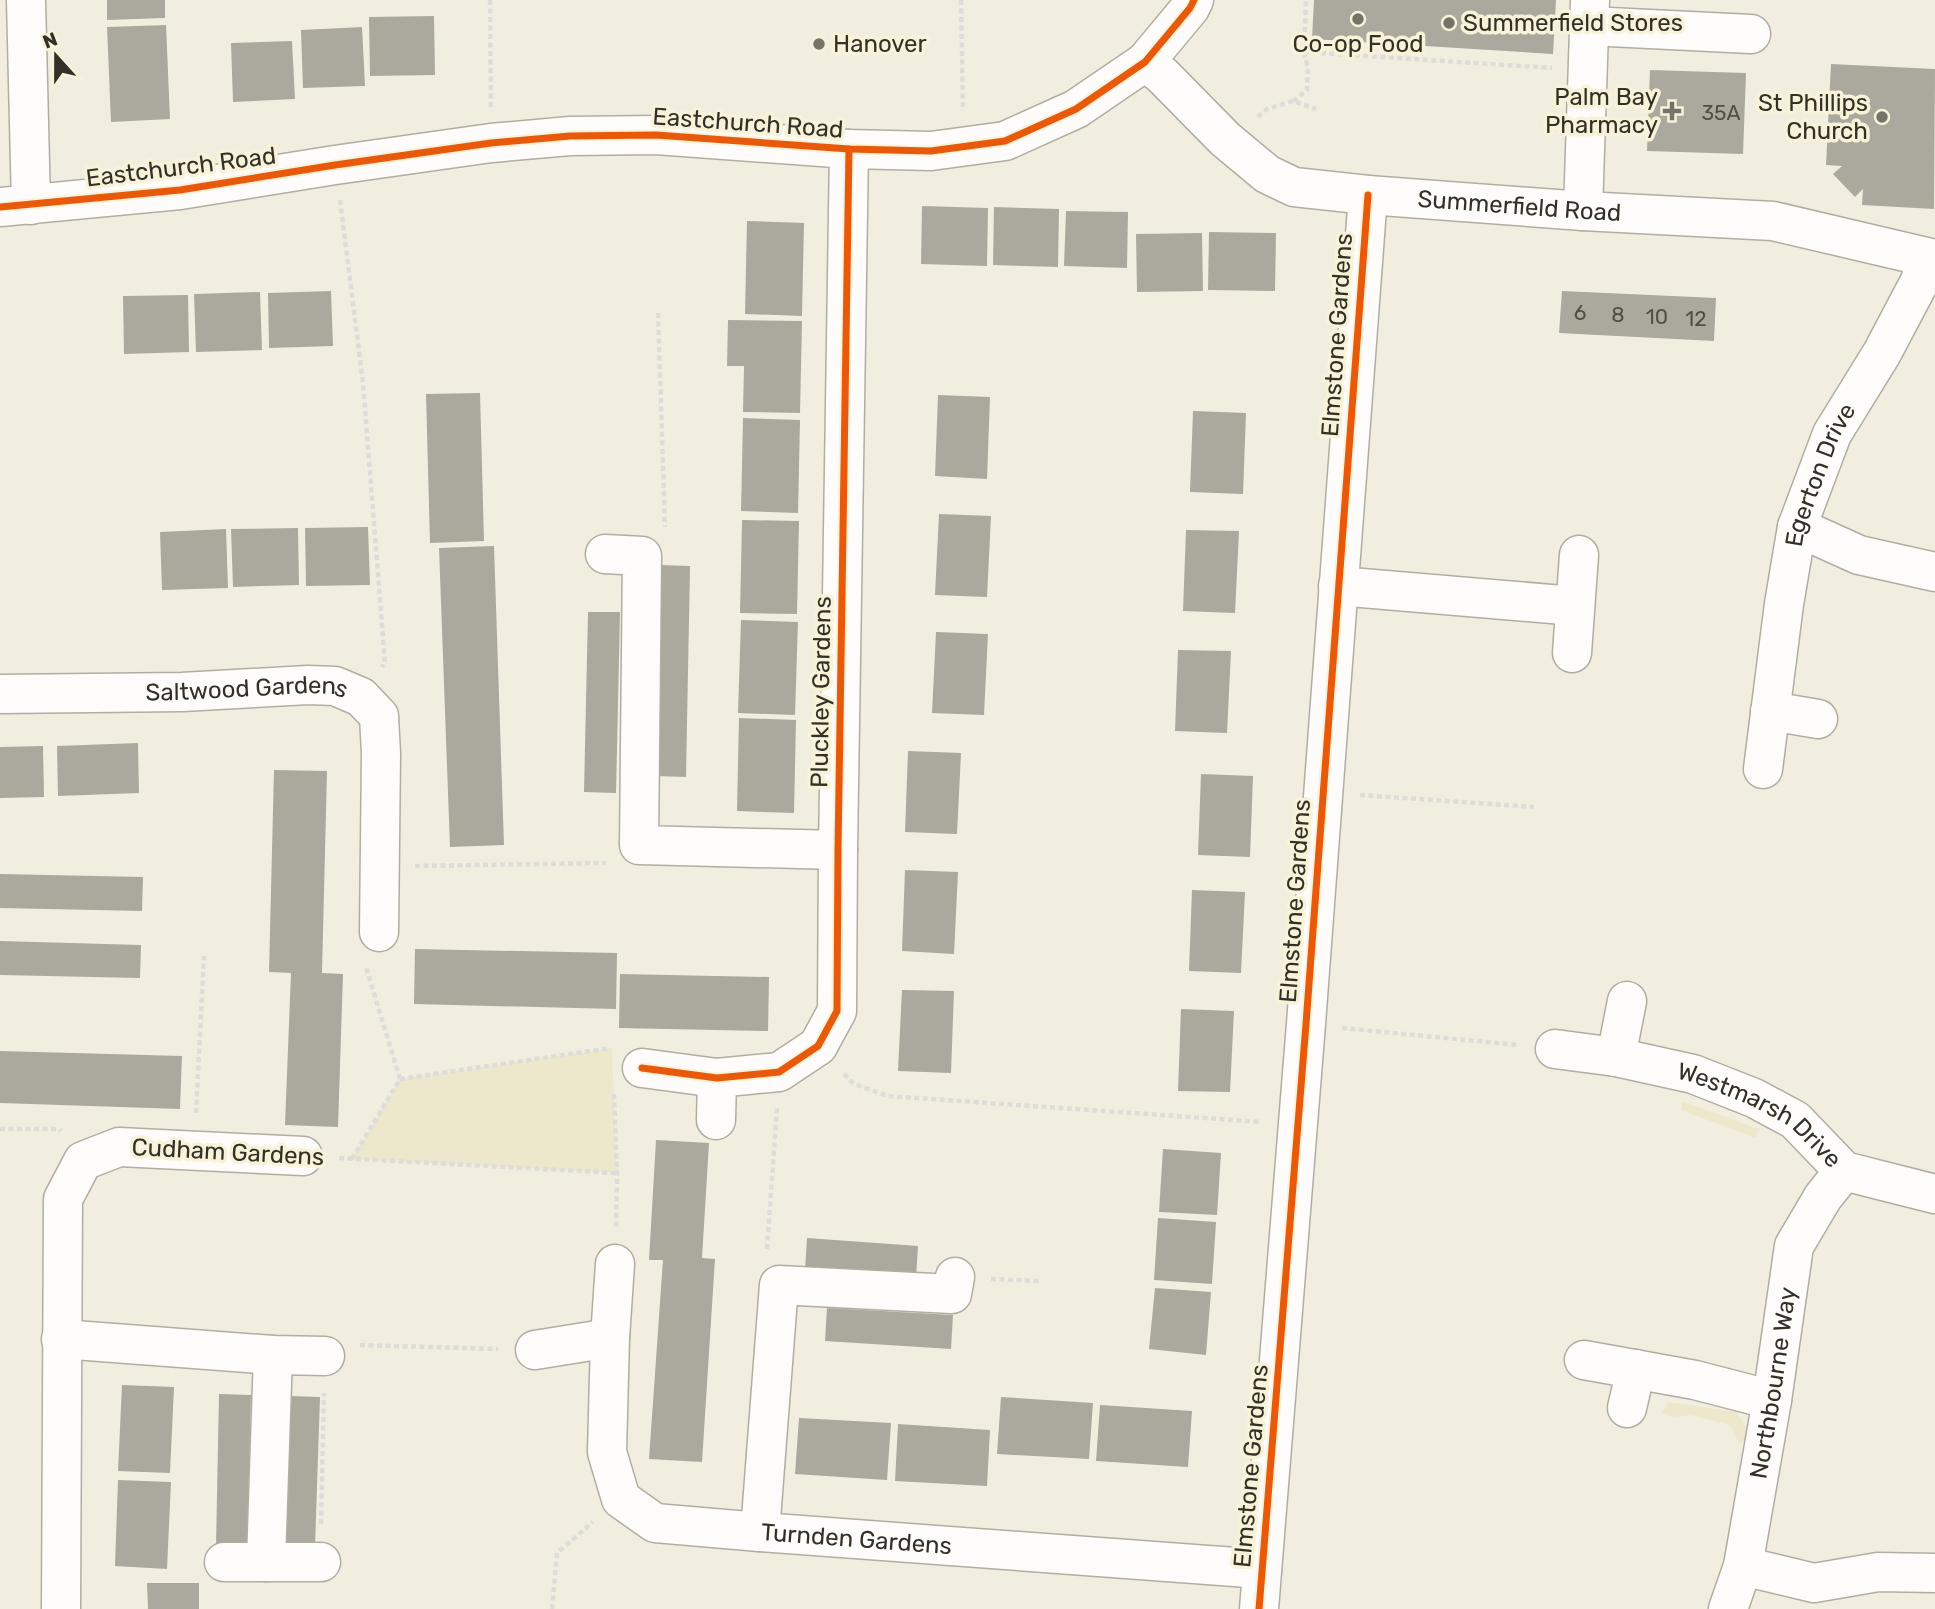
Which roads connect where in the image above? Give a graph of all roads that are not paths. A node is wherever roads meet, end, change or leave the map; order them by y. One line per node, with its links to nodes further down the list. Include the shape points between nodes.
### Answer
1 (26, 0): 8 (street)
2 (1194, 0): 5 (street, Eastchurch Road)
3 (1590, 13): 4 (street); 9 (street)
4 (1751, 34)
5 (1145, 62): 6 (street, Eastchurch Road, via 1076,109 1005,141 932,151); 7 (street, Summerfield Road, via 1267,174 1294,187)
6 (849, 149): 8 (street, Eastchurch Road, via 656,135 570,136 491,143 180,190); 22 (street, Pluckley Gardens)
7 (1368, 195): 9 (street, Summerfield Road); 15 (street, Elmstone Gardens)
8 (15, 206)
9 (1583, 211): 10 (street, Summerfield Road, via 1773,221)
10 (1930, 258): 11 (street, Egerton Drive, via 1882,353 1832,434)
11 (1797, 527): 14 (street, via 1859,555); 19 (street, Egerton Drive)
12 (623, 555): 22 (street, via 639,845)
13 (1579, 555): 16 (street)
14 (1935, 572)
15 (1338, 586): 16 (street); 49 (street, Elmstone Gardens)
16 (1575, 606): 17 (street)
17 (1572, 653)
18 (0, 694): 23 (street, Saltwood Gardens, via 308,685 335,686 361,696 379,716)
19 (1770, 711): 20 (street); 21 (street, Egerton Drive)
20 (1818, 719)
21 (1763, 769)
22 (838, 850): 27 (street, Pluckley Gardens, via 837,1011 818,1046 779,1072)
23 (379, 932)
24 (1627, 1001): 26 (street)
25 (1555, 1049): 26 (street, Westmarsh Drive)
26 (1616, 1056): 31 (street, Westmarsh Drive, via 1693,1074 1754,1098 1795,1120)
27 (718, 1078): 28 (street, Pluckley Gardens); 29 (street)
28 (628, 1079)
29 (716, 1120)
30 (303, 1156): 36 (street, Cudham Gardens, via 119,1147 83,1161 63,1199)
31 (1844, 1171): 32 (street, Westmarsh Drive); 42 (street, Northbourne Way, via 1794,1246)
32 (1935, 1194)
33 (615, 1264): 35 (street)
34 (955, 1277): 44 (street, via 952,1294 779,1284)
35 (610, 1338): 37 (street); 44 (street, Turnden Gardens, via 607,1452 621,1499 655,1523)
36 (61, 1339): 38 (street); 51 (street)
37 (535, 1350)
38 (274, 1355): 39 (street); 46 (street)
39 (325, 1356)
40 (1584, 1360): 41 (street)
41 (1636, 1368): 42 (street); 43 (street)
42 (1772, 1399): 48 (street, Northbourne Way)
43 (1627, 1408)
44 (760, 1532): 49 (street, Turnden Gardens)
45 (223, 1562): 46 (street)
46 (266, 1562): 47 (street)
47 (321, 1562)
48 (1743, 1566): 50 (street, via 1814,1583 1878,1572); 53 (street, Northbourne Way)
49 (1262, 1569): 52 (street, Elmstone Gardens)
50 (1935, 1573)
51 (61, 1609)
52 (1259, 1609)
53 (1728, 1609)

